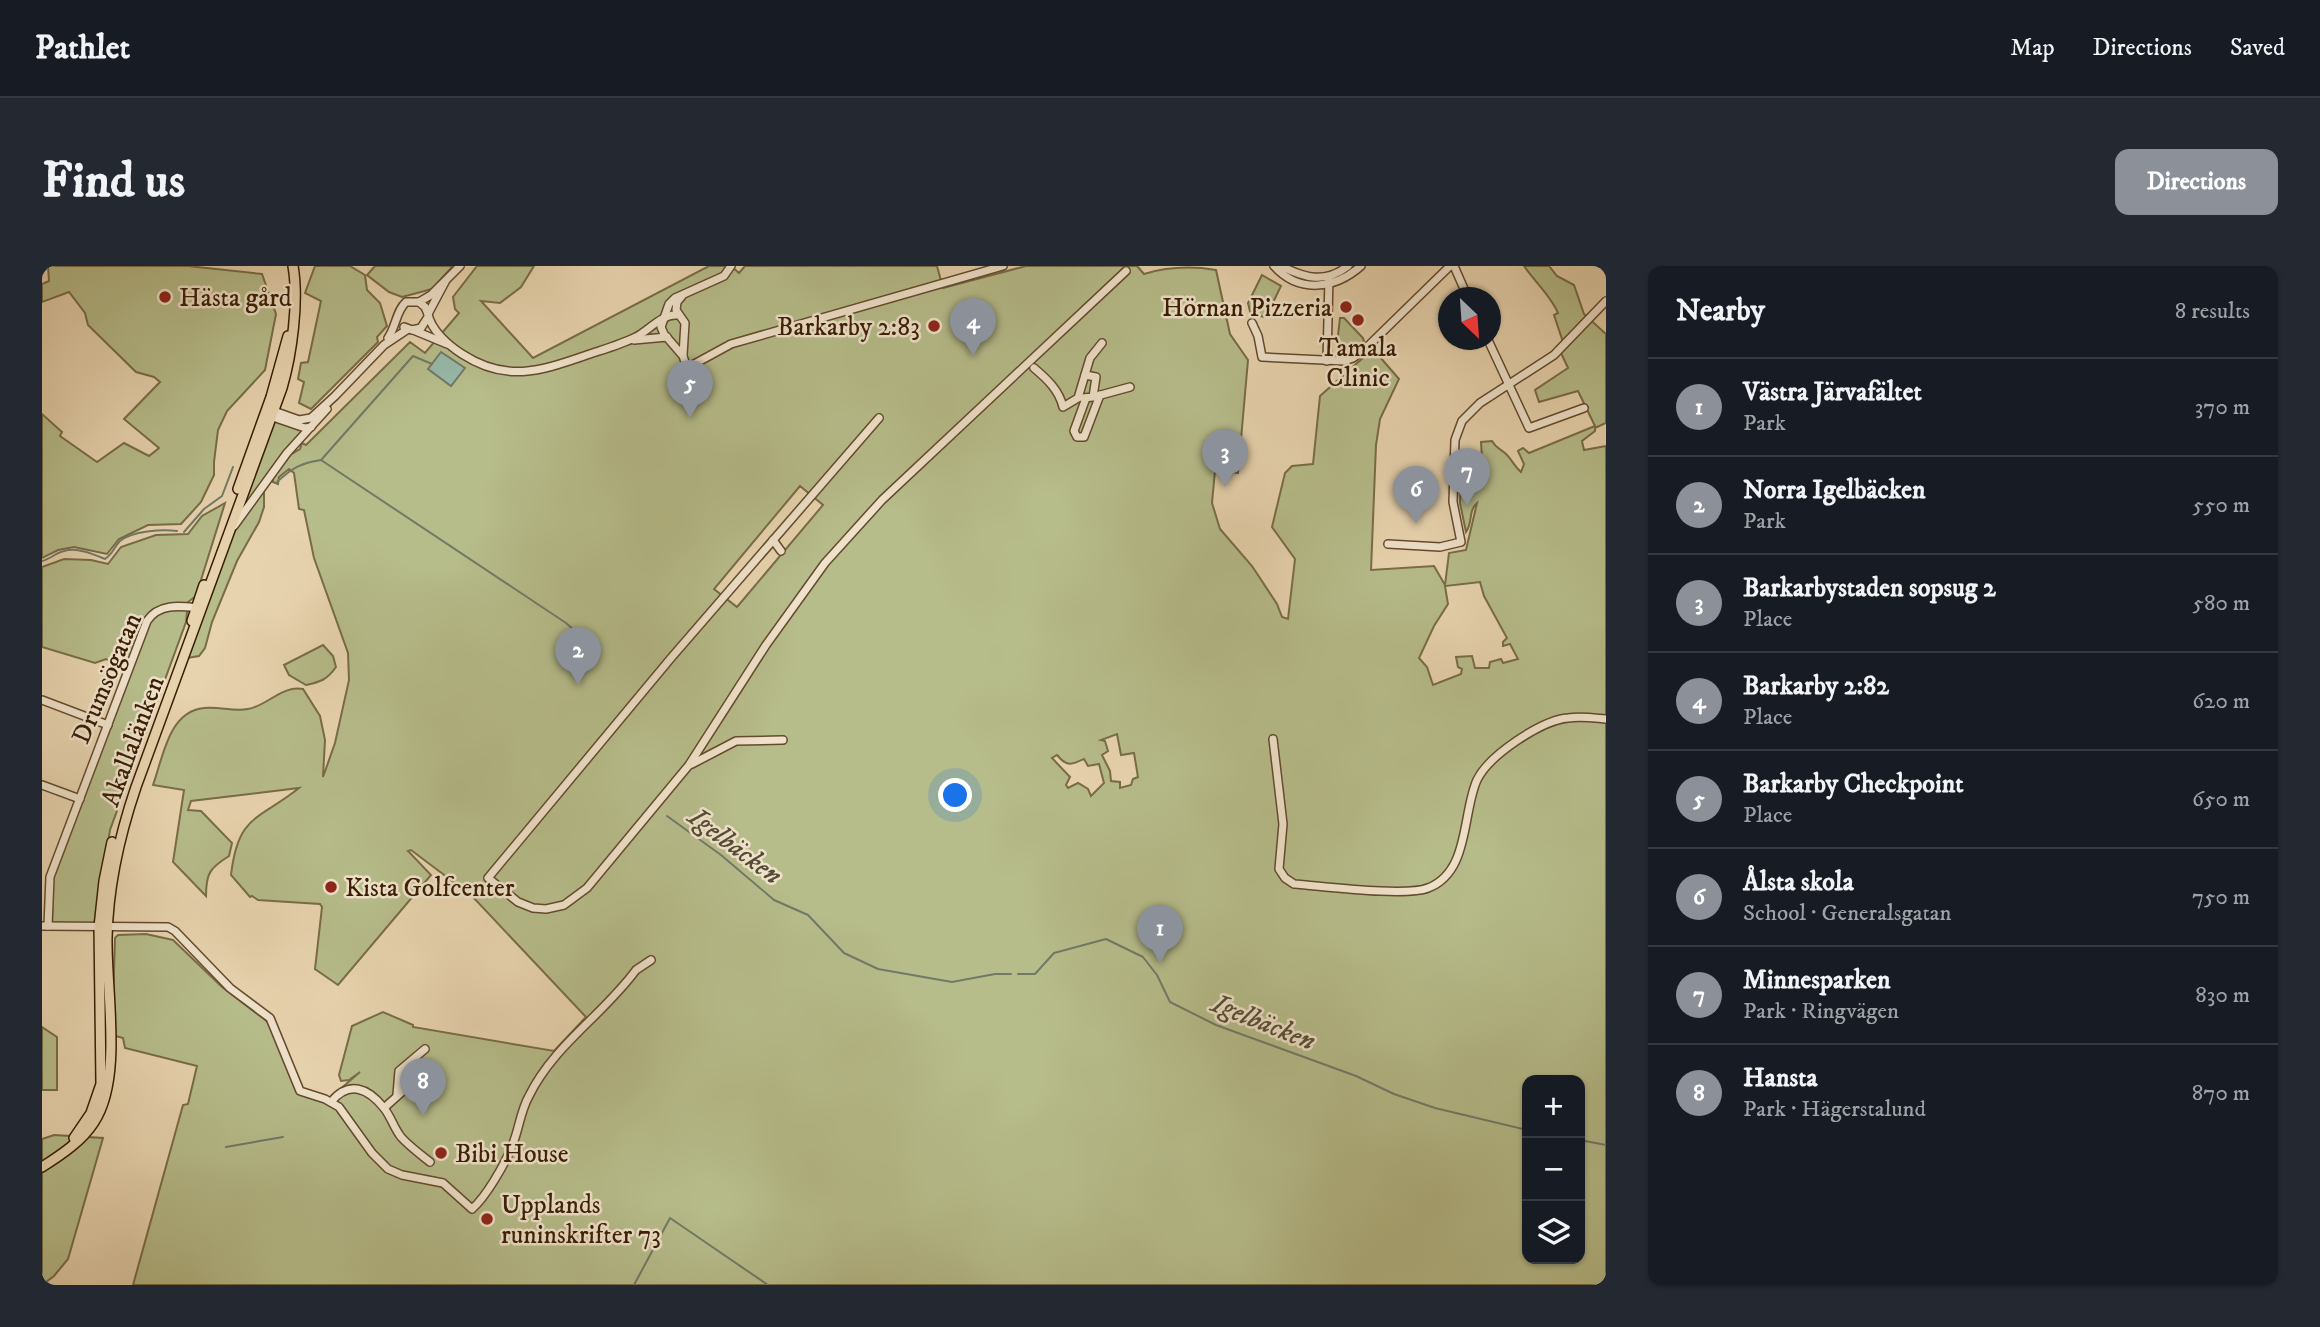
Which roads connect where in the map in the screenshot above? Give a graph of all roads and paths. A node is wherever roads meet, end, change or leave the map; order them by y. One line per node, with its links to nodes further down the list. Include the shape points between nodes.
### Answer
1 (293, 266): 39 (main road, Akallalänken, via 292,319)
2 (460, 266): 12 (street)
3 (731, 266): 14 (street, via 724,276)
4 (1003, 266): 30 (street, via 731,344 687,368)
5 (1274, 266): 11 (street, via 1304,284)
6 (1281, 266): 11 (street)
7 (1348, 266): 11 (street)
8 (1361, 266): 11 (street, via 1349,277)
9 (1452, 266): 13 (street); 31 (street, via 1363,351 1344,361)
10 (1126, 271): 54 (street, via 882,500 825,563)
11 (1329, 281): 31 (street)
12 (444, 282): 16 (street); 17 (street)
13 (1462, 287)
14 (681, 296): 18 (street); 19 (street, via 669,304)
15 (1606, 301): 34 (street, via 1554,355)
16 (419, 302): 17 (street); 20 (street, via 406,302)
17 (428, 315): 22 (street, via 421,328); 28 (street)
18 (677, 315): 19 (street); 23 (street, via 684,320)
19 (665, 316): 24 (street, via 661,327); 25 (street)
20 (399, 318): 22 (street); 27 (street)
21 (1253, 325): 31 (street, via 1262,357)
22 (410, 329): 27 (street); 28 (street)
23 (684, 332): 24 (street); 30 (street)
24 (667, 337): 25 (street); 30 (street)
25 (630, 340): 28 (street, via 528,372 492,369)
26 (1102, 343): 33 (street, via 1090,358)
27 (384, 345): 36 (street)
28 (450, 346)
29 (1493, 350): 34 (street)
30 (683, 356)
31 (1327, 361)
32 (1034, 368): 37 (street, via 1053,386 1063,407)
33 (1085, 375): 37 (street); 37 (street, via 1096,377)
34 (1509, 384): 38 (street, via 1529,428); 46 (street, via 1472,410 1457,431 1452,502 1461,542 1440,547)
35 (1130, 387): 37 (street)
36 (335, 396): 39 (street, via 307,420); 43 (street)
37 (1089, 397): 40 (street); 42 (street)
38 (1584, 408)
39 (270, 413): 43 (street); 44 (main road, Akallalänken); 48 (main road, Akallalänken)
40 (1080, 415): 42 (street); 42 (street, via 1074,431 1077,437 1084,437)
41 (879, 418): 45 (street)
42 (1091, 419)
43 (312, 427): 44 (street)
44 (228, 535): 48 (main road, Akallalänken)
45 (773, 540): 47 (street); 54 (street, via 488,878 533,908 564,905 587,888)
46 (1388, 544)
47 (781, 551)
48 (200, 608): 51 (street, Drumsögatan, via 162,608 150,617); 58 (main road, Akallalänken, via 116,828 104,881)
49 (42, 700): 51 (street)
50 (1606, 719): 52 (street, via 1567,718 1549,723 1499,754 1478,778 1458,858 1446,876 1428,888 1407,891 1294,884 1285,878 1279,869 1283,824)
51 (108, 725): 56 (street, Drumsögatan)
52 (1273, 739)
53 (783, 740): 54 (street, via 736,741)
54 (689, 765)
55 (42, 785): 56 (street)
56 (80, 799): 57 (street, Drumsögatan, via 50,877)
57 (45, 926): 58 (street)
58 (103, 927): 63 (street, via 177,932 230,988 270,1018 300,1091); 66 (main road, Akallalänken, via 99,1094 79,1132)
59 (651, 960): 63 (street, via 636,970 551,1060 520,1116 511,1150 472,1209 443,1183 402,1175 383,1165)
60 (425, 1049): 62 (street, via 399,1071)
61 (423, 1083): 62 (street)
62 (397, 1095): 64 (street)
63 (331, 1102): 64 (street, via 351,1087)
64 (384, 1108): 65 (street, via 402,1138)
65 (430, 1162)
66 (42, 1165)

